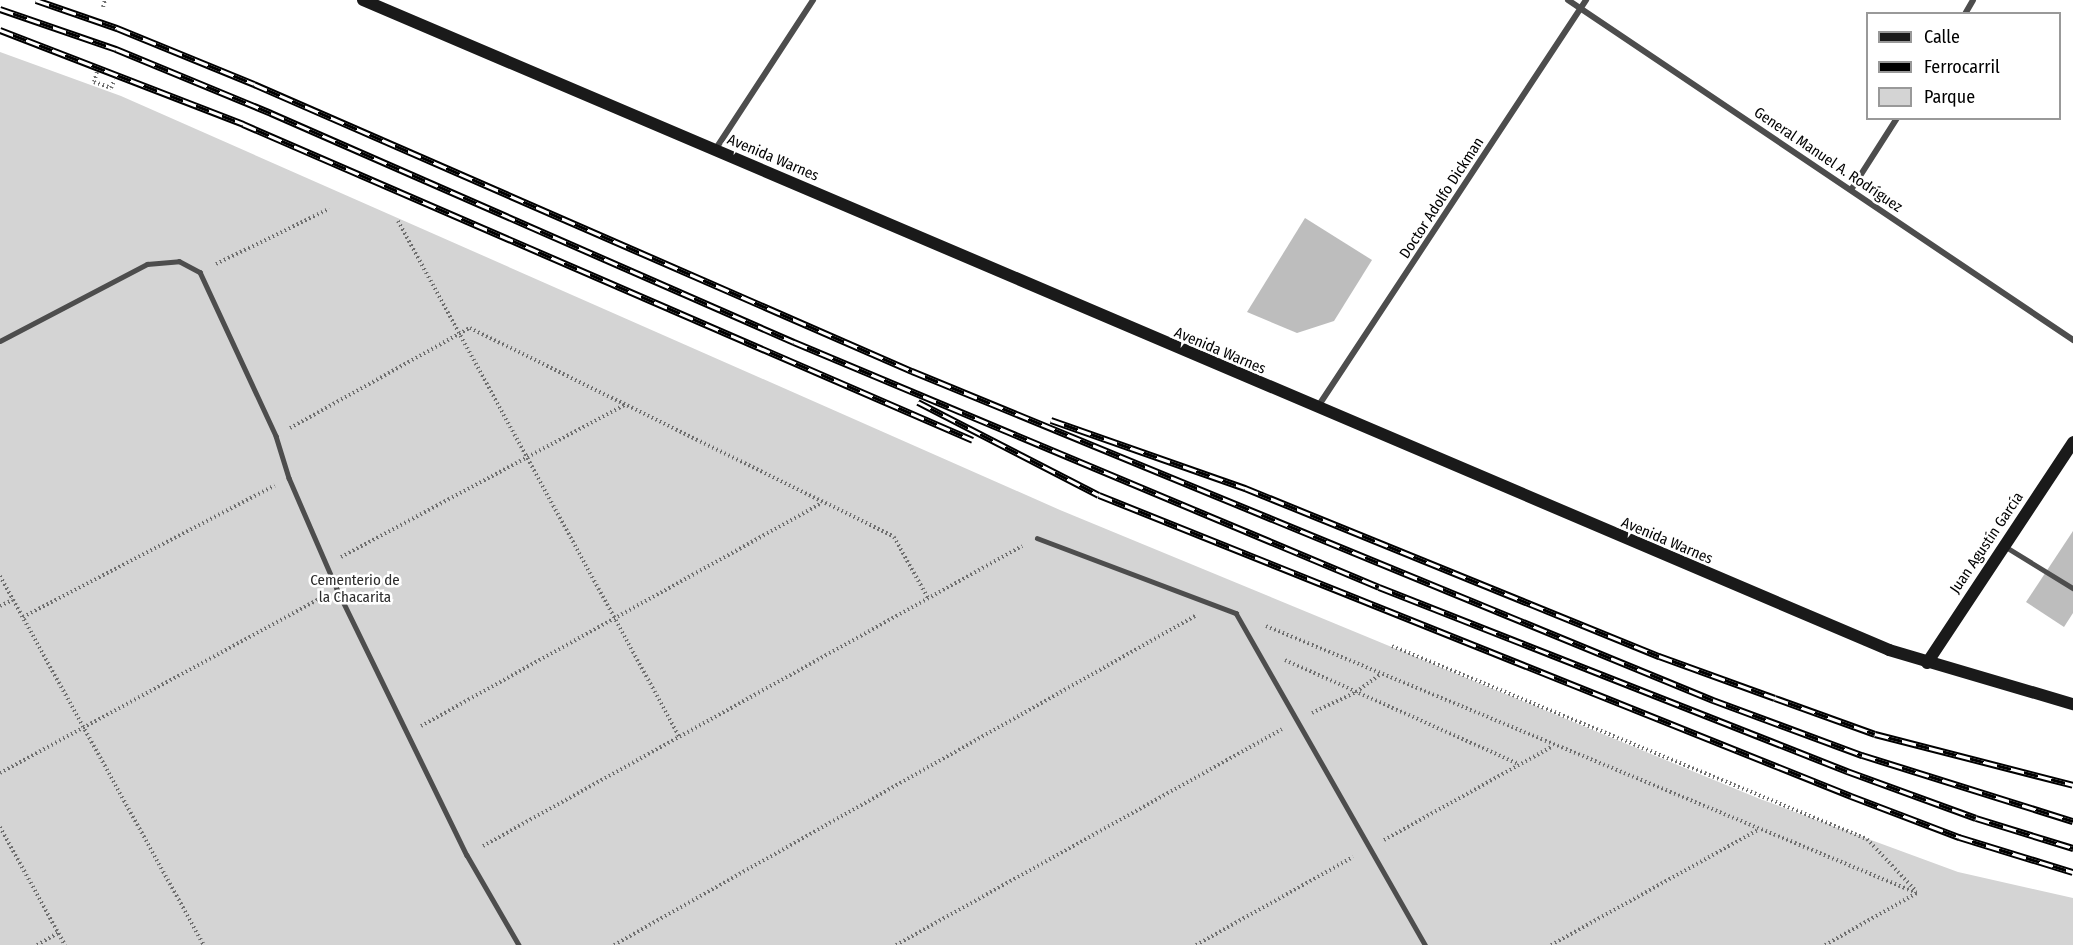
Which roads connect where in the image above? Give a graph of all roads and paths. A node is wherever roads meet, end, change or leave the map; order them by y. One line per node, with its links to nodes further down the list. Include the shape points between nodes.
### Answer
1 (105, 0): 6 (path)
2 (363, 0): 11 (main road, Avenida Warnes)
3 (813, 0): 11 (street)
4 (1568, 0): 7 (street, General Manuel A. Rodríguez)
5 (1587, 0): 7 (street, Doctor Adolfo Dickman)
6 (103, 7)
7 (1581, 8): 12 (street, General Manuel A. Rodríguez); 20 (street, Doctor Adolfo Dickman)
8 (97, 72): 9 (path, via 94,82 111,88)
9 (114, 80)
10 (1896, 120): 12 (street)
11 (715, 150): 20 (main road, Avenida Warnes)
12 (1851, 190): 17 (street, General Manuel A. Rodríguez)
13 (329, 209): 15 (path)
14 (398, 221): 16 (path)
15 (200, 272): 18 (lane, via 179,261 147,264); 21 (lane)
16 (459, 334): 19 (path, via 470,328); 21 (path); 23 (path)
17 (2073, 340)
18 (0, 341)
19 (625, 405): 23 (path); 25 (path)
20 (1317, 409): 41 (main road, Avenida Warnes)
21 (276, 436): 24 (lane)
22 (2073, 442): 27 (main road, Juan Agustín García)
23 (527, 459): 28 (path); 38 (path)
24 (289, 478): 28 (lane); 37 (path)
25 (821, 502): 32 (path, via 894,537); 38 (path)
26 (1037, 537): 32 (path); 34 (lane)
27 (2003, 545): 30 (lane); 41 (main road, Juan Agustín García)
28 (327, 565): 31 (lane)
29 (0, 576): 33 (path)
30 (2073, 588)
31 (337, 589): 46 (path); 47 (lane)
32 (928, 598): 48 (path)
33 (13, 600): 35 (path); 37 (path)
34 (1214, 605): 36 (lane); 60 (path)
35 (0, 606)
36 (1236, 613): 39 (lane); 42 (path)
37 (23, 617): 46 (path)
38 (615, 618): 47 (path); 48 (path)
39 (1254, 646): 43 (path); 45 (lane)
40 (1392, 646): 54 (path, via 1868,839)
41 (1927, 663): 44 (main road, Avenida Warnes)
42 (1379, 675): 43 (path); 52 (path)
43 (1356, 692): 45 (path); 49 (path)
44 (2073, 704)
45 (1297, 720): 61 (path); 62 (lane)
46 (83, 728): 50 (path); 58 (path)
47 (408, 733): 53 (lane)
48 (680, 738): 53 (path)
49 (1520, 764)
50 (0, 773)
51 (0, 827): 55 (path)
52 (1760, 829): 54 (path); 63 (path)
53 (467, 855): 59 (lane)
54 (1917, 893): 64 (path)
55 (58, 933): 56 (path); 57 (path)
56 (37, 945)
57 (65, 945)
58 (204, 945)
59 (519, 945)
60 (614, 945)
61 (896, 945)
62 (1425, 945)
63 (1551, 945)
64 (1825, 945)

